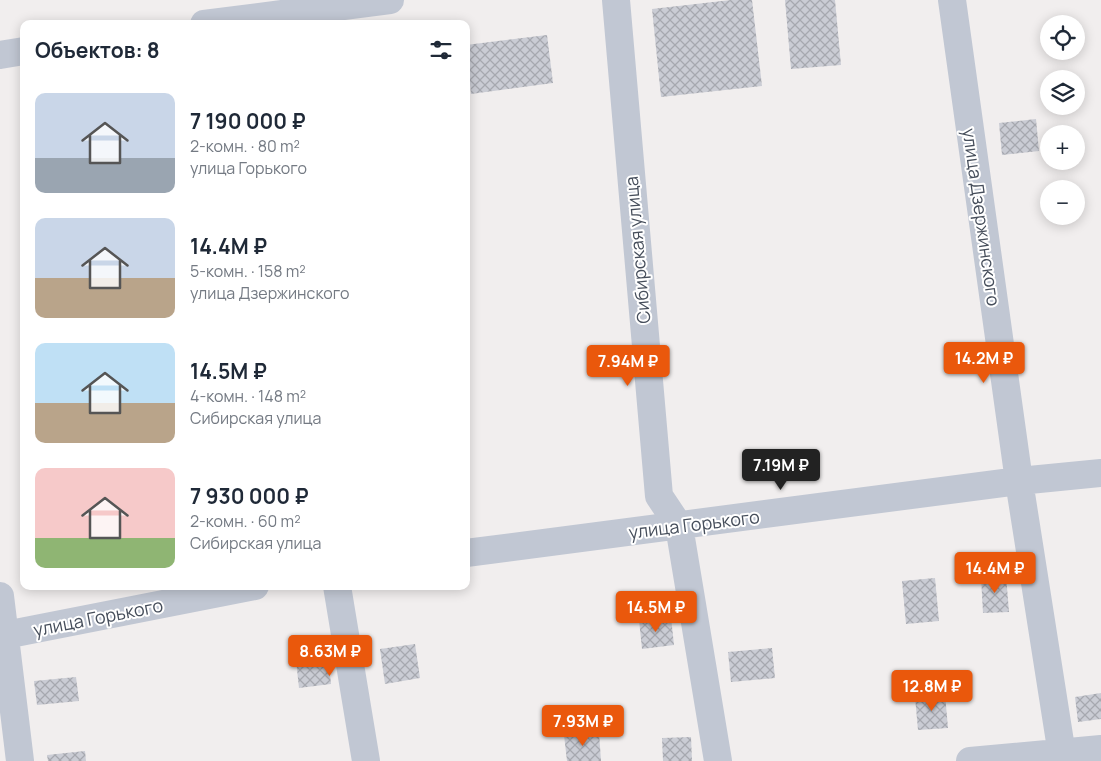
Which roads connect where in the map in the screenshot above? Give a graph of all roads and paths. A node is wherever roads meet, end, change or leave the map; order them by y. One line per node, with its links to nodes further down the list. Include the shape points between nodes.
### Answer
1 (390, 0): 4 (street)
2 (616, 0): 9 (street, Сибирская улица, via 659,496)
3 (952, 0): 8 (street, улица Дзержинского)
4 (265, 19)
5 (20, 52): 6 (street)
6 (0, 55)
7 (1101, 473): 8 (street, улица Горького)
8 (1019, 481): 9 (street, улица Горького); 16 (street, улица Дзержинского)
9 (679, 526): 10 (street, улица Горького); 19 (street, Сибирская улица)
10 (470, 552)
11 (234, 590): 14 (street, улица Горького)
12 (338, 590): 18 (street)
13 (0, 596): 14 (street)
14 (2, 635): 17 (street)
15 (1101, 749): 16 (street)
16 (1062, 757): 20 (street)
17 (20, 761)
18 (366, 761)
19 (718, 761)
20 (970, 761)

